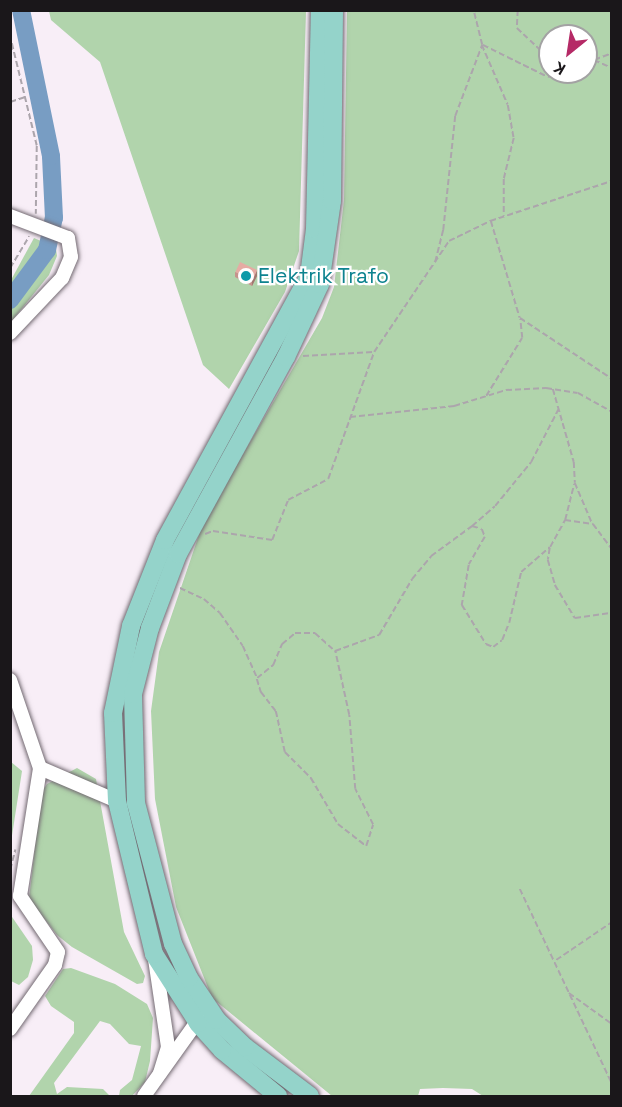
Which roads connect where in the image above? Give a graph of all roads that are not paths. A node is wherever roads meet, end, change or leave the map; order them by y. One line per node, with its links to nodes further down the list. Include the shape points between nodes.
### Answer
1 (320, 10): 7 (main road, via 315,229 309,276 182,505 143,592 129,635 113,713)
2 (334, 10): 9 (main road, via 328,244 320,284 286,357 184,541 167,582 133,694 132,776 165,922)
3 (10, 216): 4 (street, via 68,238 71,257 62,278)
4 (10, 333)
5 (10, 680): 6 (street)
6 (40, 768): 7 (street); 11 (street, via 20,896 58,952 55,965)
7 (117, 801): 8 (main road)
8 (154, 954): 10 (main road); 12 (street, via 168,1047)
9 (206, 1006): 10 (street); 15 (main road, via 245,1047)
10 (198, 1023): 12 (street); 14 (main road, via 222,1050)
11 (10, 1029)
12 (160, 1073): 13 (street)
13 (144, 1096)
14 (278, 1096)
15 (310, 1096)

